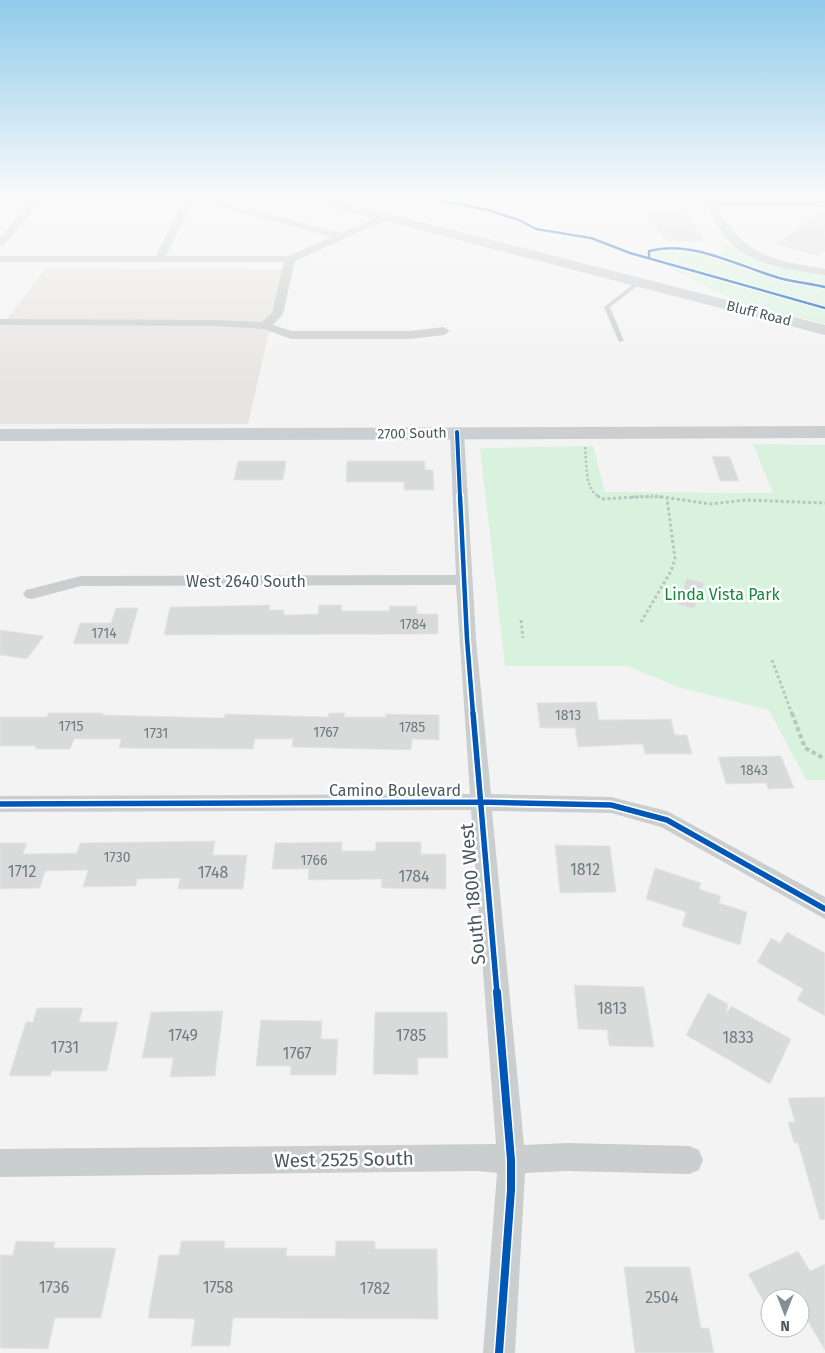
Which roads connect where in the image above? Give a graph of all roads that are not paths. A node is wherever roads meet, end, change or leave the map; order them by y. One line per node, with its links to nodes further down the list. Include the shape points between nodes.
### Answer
1 (289, 262): 7 (street, via 277,314)
2 (561, 262): 5 (main road, Bluff Road)
3 (784, 262): 4 (street)
4 (825, 272)
5 (639, 282): 8 (main road, Bluff Road); 10 (lane, via 607,308)
6 (0, 322): 7 (street)
7 (265, 326): 9 (street, via 291,335 410,335)
8 (825, 330)
9 (444, 331)
10 (621, 341)
11 (457, 432): 12 (main road, 2700 South); 13 (main road, 2700 South); 14 (street, South 1800 West)
12 (825, 432)
13 (0, 435)
14 (462, 580): 15 (street, West 2640 South, via 80,581); 16 (street, South 1800 West)
15 (32, 594)
16 (479, 802): 17 (street, Camino Boulevard); 18 (street, Camino Boulevard, via 611,805 667,820); 19 (street, South 1800 West)
17 (0, 804)
18 (825, 909)
19 (510, 1160): 20 (street, West 2525 South); 21 (street, West 2525 South); 22 (street, South 1800 West, via 511,1190)
20 (689, 1160)
21 (0, 1163)
22 (499, 1353)

